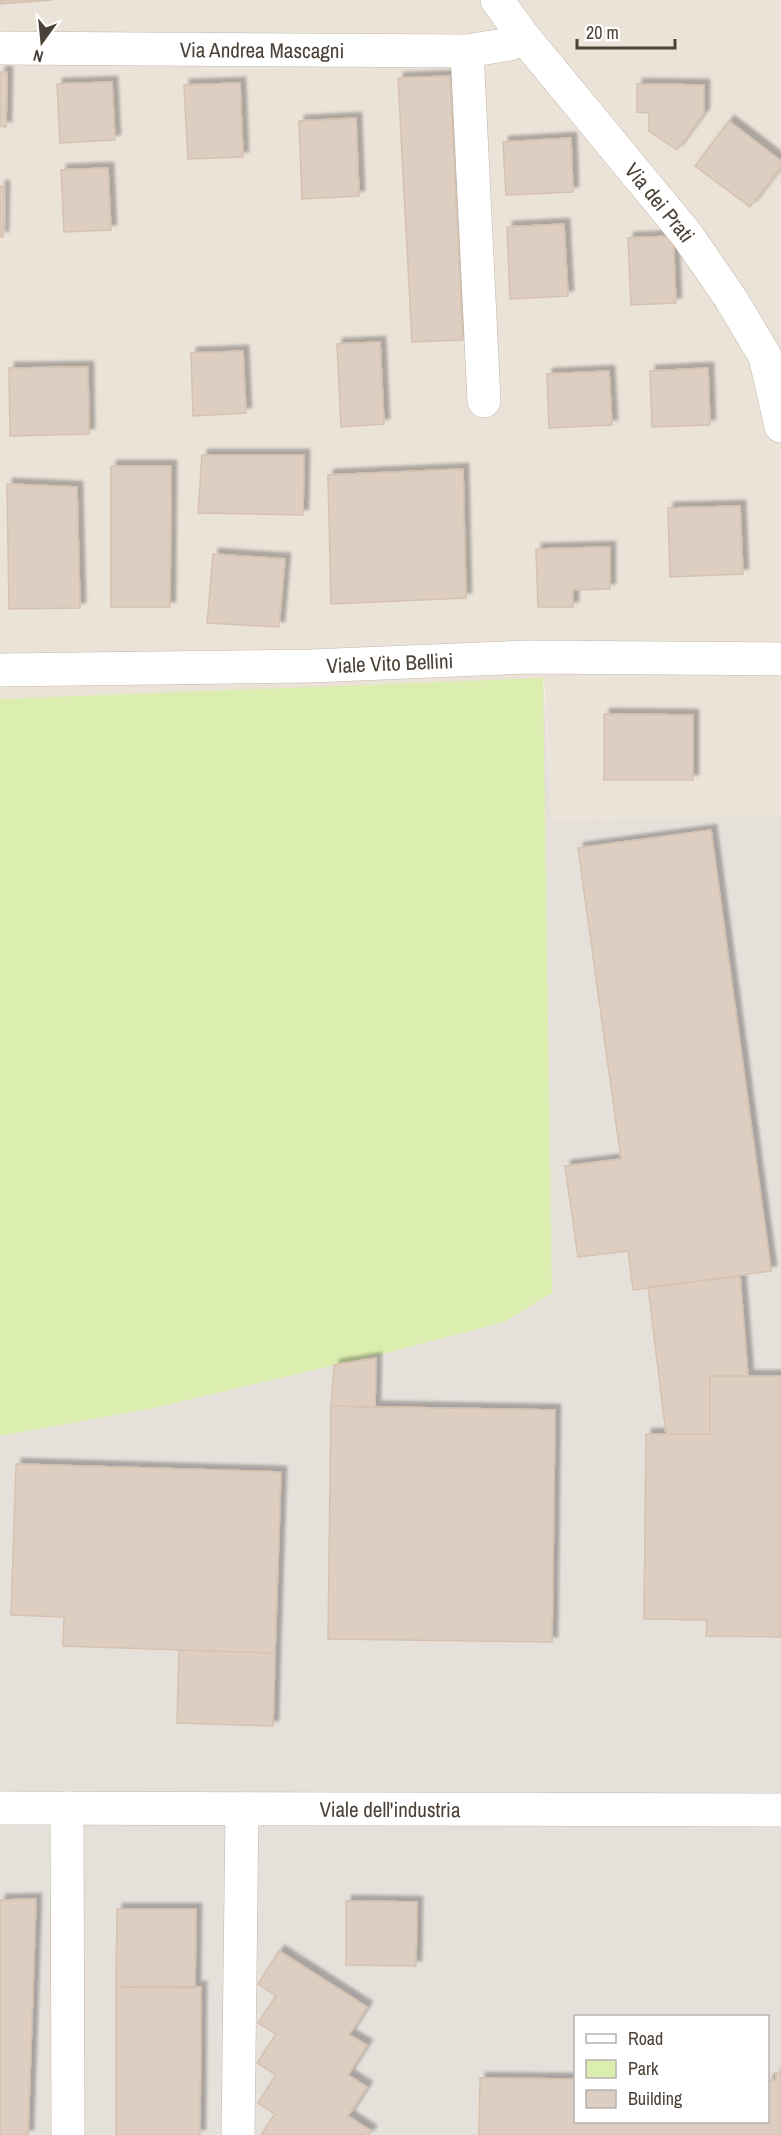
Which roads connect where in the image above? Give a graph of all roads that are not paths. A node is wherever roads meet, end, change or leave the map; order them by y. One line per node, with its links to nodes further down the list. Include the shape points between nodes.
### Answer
1 (505, 2): 2 (street, Via dei Prati)
2 (523, 36): 4 (street, Via Andrea Mascagni, via 510,44); 6 (street, Via dei Prati, via 687,235 731,299 765,356)
3 (0, 48): 4 (street, Via Andrea Mascagni)
4 (467, 51): 5 (street)
5 (484, 401)
6 (781, 426)
7 (781, 659): 8 (street, Viale Vito Bellini, via 527,657 311,666)
8 (0, 670)
9 (0, 1808): 10 (street, Viale dell'industria)
10 (67, 1808): 11 (street, Viale dell'industria); 13 (street)
11 (242, 1809): 12 (street, Viale dell'industria); 14 (street)
12 (781, 1810)
13 (68, 2135)
14 (238, 2135)

